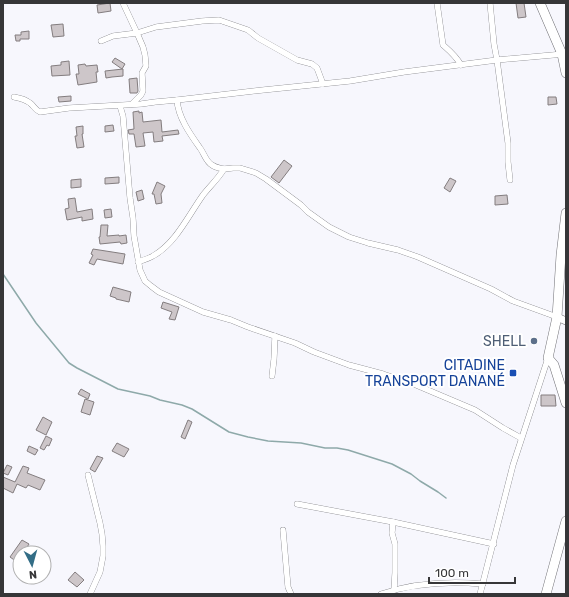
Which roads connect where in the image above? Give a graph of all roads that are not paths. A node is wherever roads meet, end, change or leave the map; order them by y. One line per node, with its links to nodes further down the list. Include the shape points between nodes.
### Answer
1 (123, 3): 5 (street)
2 (437, 3): 9 (street, via 443,44)
3 (490, 3): 8 (street)
4 (540, 3): 7 (main road)
5 (137, 33): 6 (street, via 113,36); 11 (street, via 156,27 219,20 248,30 297,60 312,64 317,68); 14 (street, via 143,47 146,66 142,73 143,91)
6 (101, 41)
7 (564, 54): 8 (street); 10 (main road)
8 (497, 60): 9 (street); 17 (street)
9 (461, 64): 11 (street)
10 (566, 73)
11 (323, 84): 13 (street)
12 (14, 97): 15 (street, via 27,101 40,112)
13 (177, 100): 14 (street); 16 (street, via 183,121 193,139 211,165)
14 (132, 104): 15 (street)
15 (120, 106): 19 (street)
16 (224, 169): 19 (street, via 168,245 152,257); 20 (street, via 240,168 256,173 329,227 349,237 418,257 513,301)
17 (510, 180)
18 (566, 213): 20 (main road)
19 (138, 262): 22 (street, via 145,281 159,292 203,312)
20 (557, 317): 21 (street); 23 (main road)
21 (566, 321)
22 (275, 336): 24 (street); 26 (street, via 349,365 416,385 475,410)
23 (548, 358): 25 (main road, via 554,366); 26 (street)
24 (272, 376)
25 (566, 403)
26 (521, 438): 32 (street)
27 (88, 475): 35 (street, via 103,546 100,572)
28 (298, 504): 30 (street)
29 (566, 521): 39 (main road)
30 (393, 522): 32 (street); 34 (street)
31 (282, 530): 36 (street)
32 (494, 544): 33 (street)
33 (483, 584): 34 (street, via 434,583); 38 (street)
34 (394, 590): 37 (street)
35 (90, 594)
36 (291, 594)
37 (382, 594)
38 (480, 594)
39 (546, 594)

